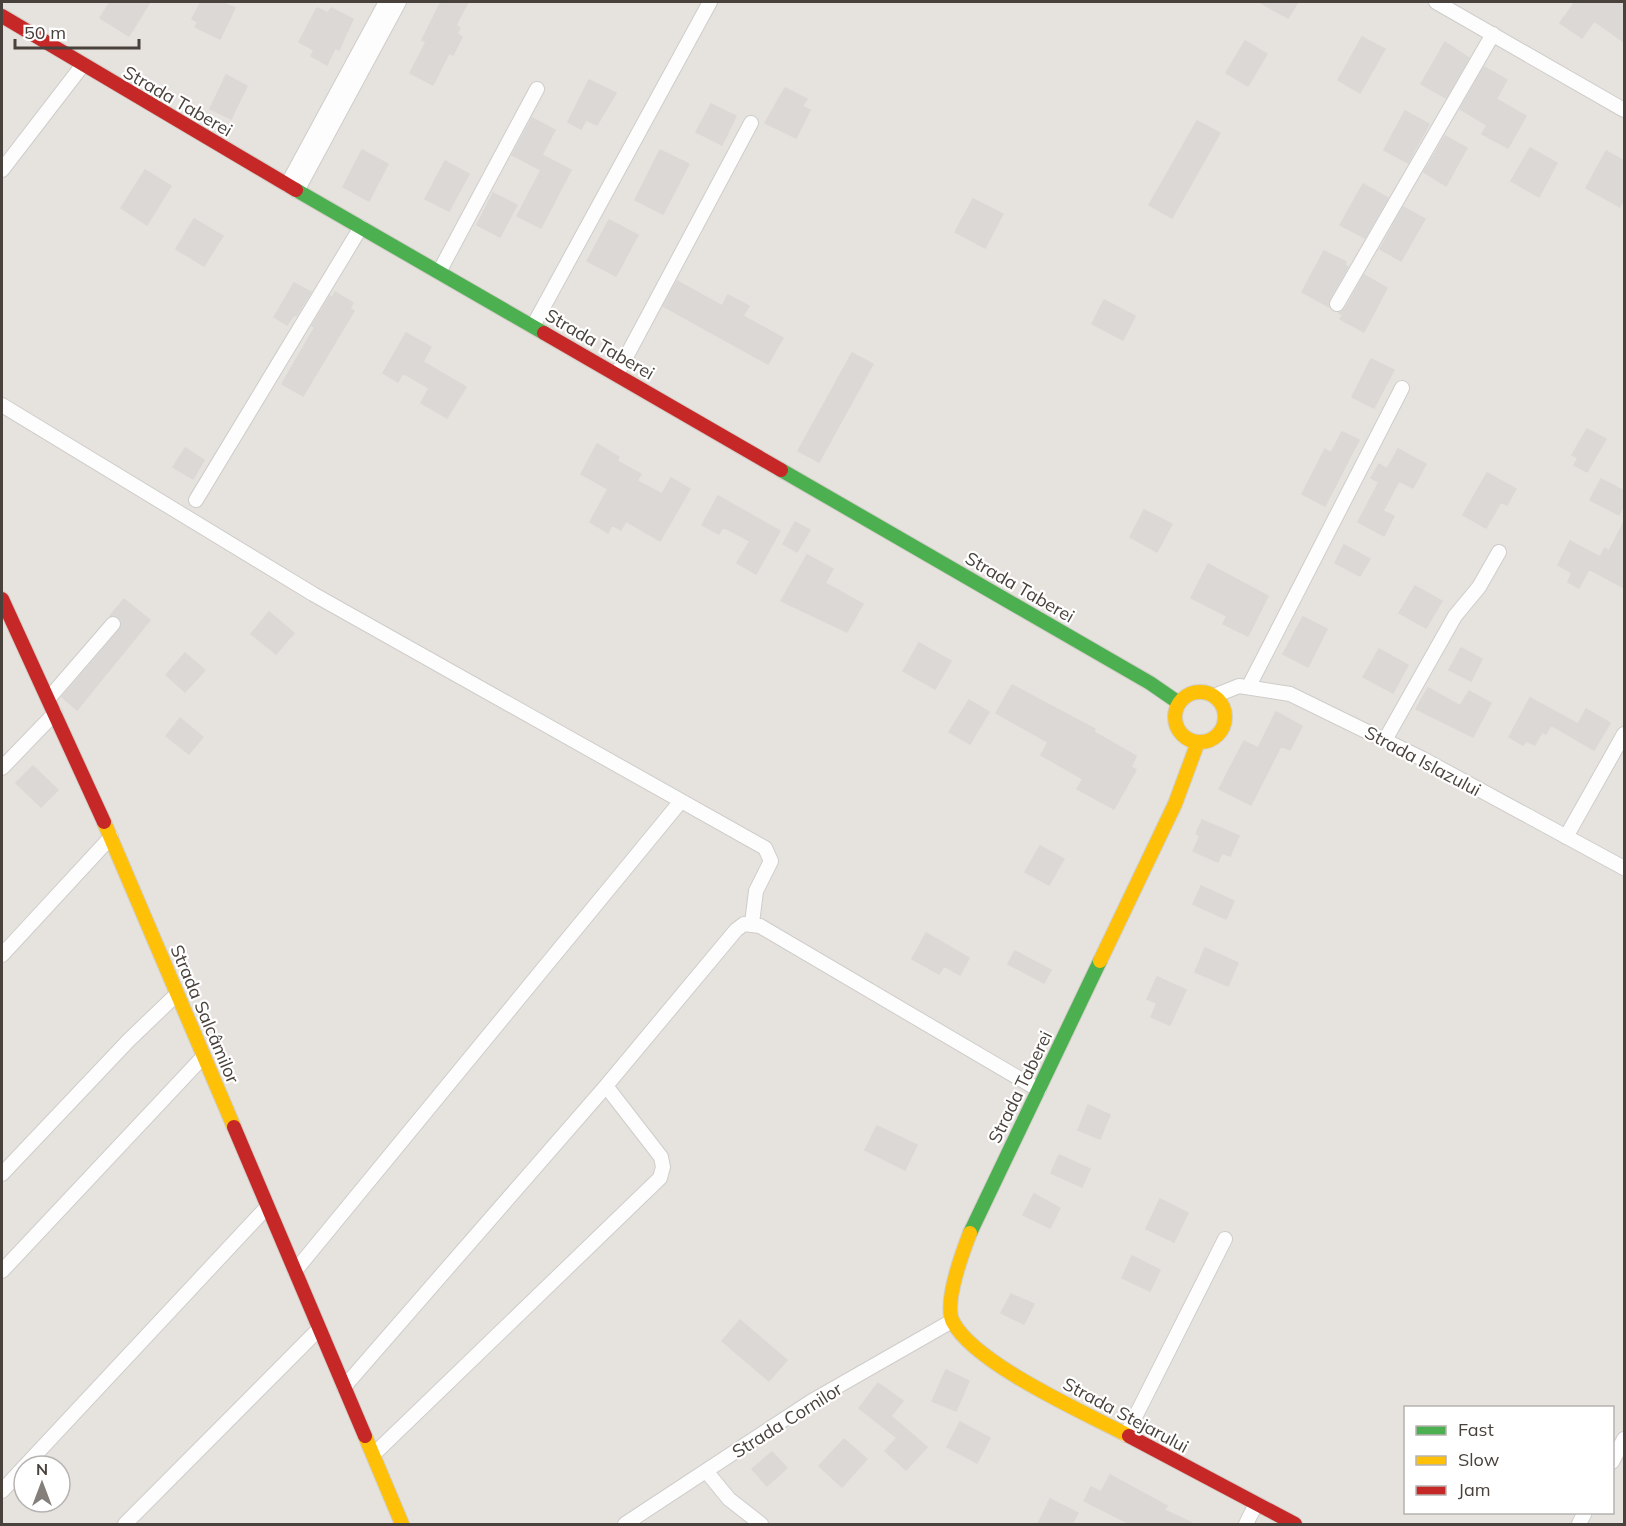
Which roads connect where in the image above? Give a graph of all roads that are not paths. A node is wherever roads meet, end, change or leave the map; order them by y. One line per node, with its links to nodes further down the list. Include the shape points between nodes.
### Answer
1 (386, 2): 12 (street)
2 (399, 2): 12 (street)
3 (710, 2): 16 (street)
4 (1436, 2): 6 (street)
5 (2, 16): 7 (street, Strada Taberei)
6 (1493, 34): 9 (street); 15 (street)
7 (82, 66): 11 (street); 12 (street, Strada Taberei)
8 (537, 90): 14 (street)
9 (1624, 110)
10 (751, 123): 17 (street)
11 (2, 170)
12 (292, 188): 13 (street, Strada Taberei)
13 (361, 227): 14 (street, Strada Taberei); 20 (street)
14 (439, 272): 16 (street, Strada Taberei)
15 (1337, 304)
16 (533, 326): 17 (street, Strada Taberei)
17 (617, 374): 27 (street, Strada Taberei)
18 (1402, 388): 24 (street)
19 (2, 405): 33 (street, via 313,594)
20 (196, 500)
21 (1499, 552): 30 (street, via 1479,587 1455,616)
22 (2, 599): 26 (street, Strada Salcâmilor)
23 (112, 624): 26 (street)
24 (1249, 686): 25 (street, Strada Islazului, via 1229,688); 30 (street, Strada Islazului, via 1290,694)
25 (1214, 696): 27 (street, via 1195,693); 31 (street, via 1223,708 1225,722 1212,739)
26 (49, 698): 28 (street, Strada Salcâmilor)
27 (1179, 703): 31 (street, via 1175,717 1179,731)
28 (56, 713): 32 (street); 34 (street, Strada Salcâmilor)
29 (1624, 734): 35 (street)
30 (1385, 740): 35 (street, Strada Islazului)
31 (1198, 742): 42 (street, Strada Taberei, via 1175,804)
32 (2, 768)
33 (681, 801): 37 (street, via 754,841 769,854 771,861 754,898); 47 (street)
34 (111, 837): 38 (street); 39 (street, Strada Salcâmilor)
35 (1566, 837): 36 (street, Strada Islazului)
36 (1624, 868)
37 (752, 923): 41 (street, via 736,930); 42 (street)
38 (2, 955)
39 (177, 994): 40 (street, Strada Salcâmilor); 43 (street)
40 (203, 1057): 44 (street, Strada Salcâmilor); 46 (street)
41 (606, 1086): 50 (street); 54 (street, via 661,1157 660,1178)
42 (1039, 1090): 48 (street, Strada Taberei, via 970,1233 952,1289)
43 (2, 1174)
44 (267, 1207): 47 (street, Strada Salcâmilor); 53 (street)
45 (1225, 1239): 51 (street)
46 (2, 1271)
47 (295, 1271): 49 (street, Strada Salcâmilor)
48 (952, 1321): 51 (street, Strada Stejarului, via 993,1362); 56 (street, Strada Cornilor, via 812,1401)
49 (319, 1329): 50 (street, Strada Salcâmilor); 60 (street)
50 (344, 1387): 54 (street, Strada Salcâmilor)
51 (1126, 1435): 59 (street, Strada Stejarului)
52 (1624, 1439): 55 (street)
53 (35, 1454)
54 (374, 1454): 61 (street, Strada Salcâmilor)
55 (1614, 1458)
56 (706, 1471): 62 (street, Strada Cornilor); 63 (street, via 729,1499)
57 (12, 1480): 58 (street)
58 (2, 1491)
59 (1256, 1504): 64 (street); 65 (street, Strada Stejarului)
60 (125, 1524)
61 (402, 1524)
62 (625, 1524)
63 (760, 1524)
64 (1246, 1524)
65 (1295, 1524)

